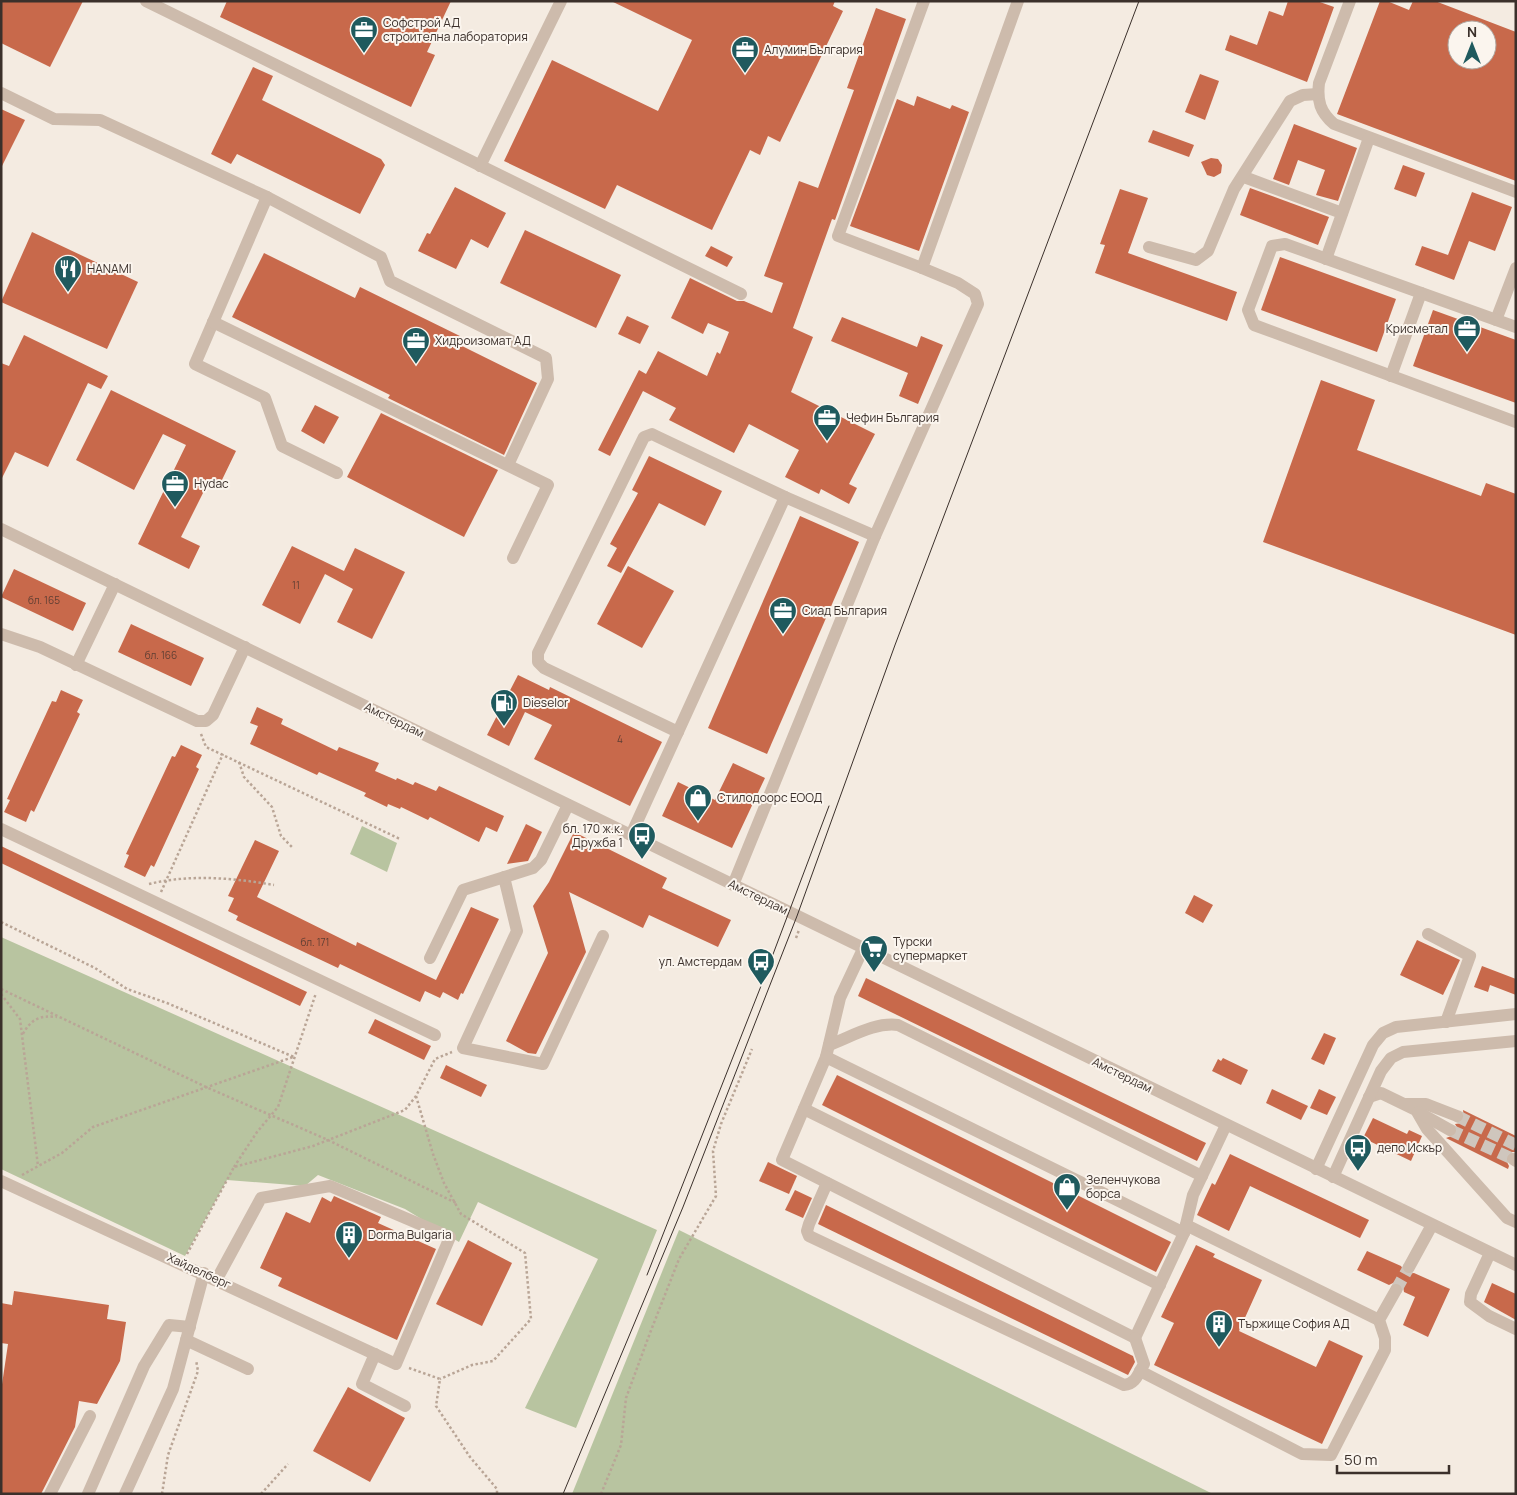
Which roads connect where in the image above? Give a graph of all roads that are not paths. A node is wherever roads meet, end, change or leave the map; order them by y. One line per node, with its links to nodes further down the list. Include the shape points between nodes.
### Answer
1 (146, 1): 9 (street)
2 (561, 1): 9 (street)
3 (924, 1): 16 (street, via 838,236)
4 (1018, 1): 16 (street)
5 (1350, 1): 7 (street)
6 (1, 93): 12 (street, via 54,119 100,120)
7 (1318, 94): 8 (street, via 1325,116 1334,124); 10 (street, via 1303,95 1290,101)
8 (1369, 138): 11 (street); 13 (street)
9 (480, 166): 19 (street)
10 (1244, 177): 13 (street); 14 (street, via 1234,189 1202,257 1196,260)
11 (1516, 192)
12 (267, 197): 21 (street); 25 (street, via 381,256 390,281 546,358 548,379)
13 (1342, 213): 15 (street)
14 (1149, 247)
15 (1326, 259): 18 (street); 23 (street, via 1285,244 1272,246 1248,310 1254,325)
16 (922, 268): 29 (street, via 958,283 975,294 978,304)
17 (1516, 268): 20 (street)
18 (1421, 293): 20 (street); 23 (street)
19 (741, 294)
20 (1496, 320): 22 (street)
21 (213, 322): 25 (street); 26 (street, via 195,364 265,398 282,446)
22 (1516, 327)
23 (1391, 376): 24 (street)
24 (1516, 422)
25 (508, 465): 30 (street, via 548,485)
26 (337, 473)
27 (785, 497): 29 (street); 35 (street); 35 (street, via 652,434 644,437 538,653 538,662 544,668)
28 (1, 529): 31 (street, Амстердам)
29 (875, 536): 40 (street)
30 (513, 558)
31 (115, 584): 33 (street, Амстердам); 34 (street)
32 (1, 634): 34 (street, via 40,647)
33 (245, 647): 34 (street, via 213,715 206,721 197,721); 36 (street, Амстердам)
34 (76, 665)
35 (678, 732): 38 (street)
36 (568, 805): 38 (street, Амстердам); 39 (street, via 533,868)
37 (1, 829): 47 (street)
38 (631, 835): 40 (street, Амстердам)
39 (504, 877): 42 (street, via 517,931 463,1048 543,1064); 44 (street, via 462,890)
40 (733, 885): 43 (street, Амстердам)
41 (1428, 934): 46 (street, via 1470,956)
42 (603, 936)
43 (863, 949): 49 (street, via 840,998); 55 (street, Амстердам)
44 (430, 958)
45 (1516, 1014): 46 (street)
46 (1446, 1022): 57 (street, via 1396,1027 1384,1033 1373,1045)
47 (435, 1034)
48 (1516, 1040): 51 (street, via 1403,1052 1391,1058 1381,1071)
49 (829, 1045): 50 (street); 58 (street, via 874,1027 898,1025)
50 (826, 1058): 53 (street); 64 (street)
51 (1369, 1097): 52 (street, via 1381,1093); 59 (street)
52 (1410, 1107): 54 (street, via 1426,1104); 56 (street); 62 (street, via 1507,1218)
53 (804, 1109): 61 (street, via 782,1160); 70 (street)
54 (1457, 1116)
55 (1226, 1125): 57 (street, Амстердам); 58 (street)
56 (1450, 1130)
57 (1316, 1169): 59 (street, Амстердам)
58 (1202, 1176): 64 (street, via 1193,1194)
59 (1333, 1177): 63 (street, Амстердам)
60 (1, 1181): 68 (street, Хайделберг)
61 (827, 1183): 75 (street); 79 (street, via 809,1224 809,1236 1124,1385 1130,1385)
62 (1516, 1222)
63 (1432, 1225): 65 (street, Амстердам); 67 (street)
64 (1185, 1229): 70 (street); 72 (street)
65 (1490, 1252): 66 (street, Амстердам); 74 (street, via 1470,1302)
66 (1516, 1265)
67 (1409, 1267)
68 (204, 1273): 69 (street, Хайделберг); 73 (street)
69 (216, 1279): 77 (street, Хайделберг); 77 (street, Хайделберг, via 261,1198 330,1186 450,1237 396,1364)
70 (1160, 1285): 75 (street)
71 (1396, 1290): 72 (street)
72 (1379, 1320): 79 (street, via 1386,1338 1386,1350 1331,1455 1302,1454)
73 (190, 1327): 76 (street); 83 (street, via 169,1325 144,1366)
74 (1516, 1329)
75 (1135, 1338): 79 (street, via 1144,1364)
76 (190, 1342): 78 (street); 84 (street, via 174,1389)
77 (375, 1354): 80 (street, via 362,1384)
78 (248, 1369)
79 (1140, 1371)
80 (405, 1406)
81 (90, 1416): 82 (street)
82 (50, 1494)
83 (88, 1494)
84 (125, 1494)

